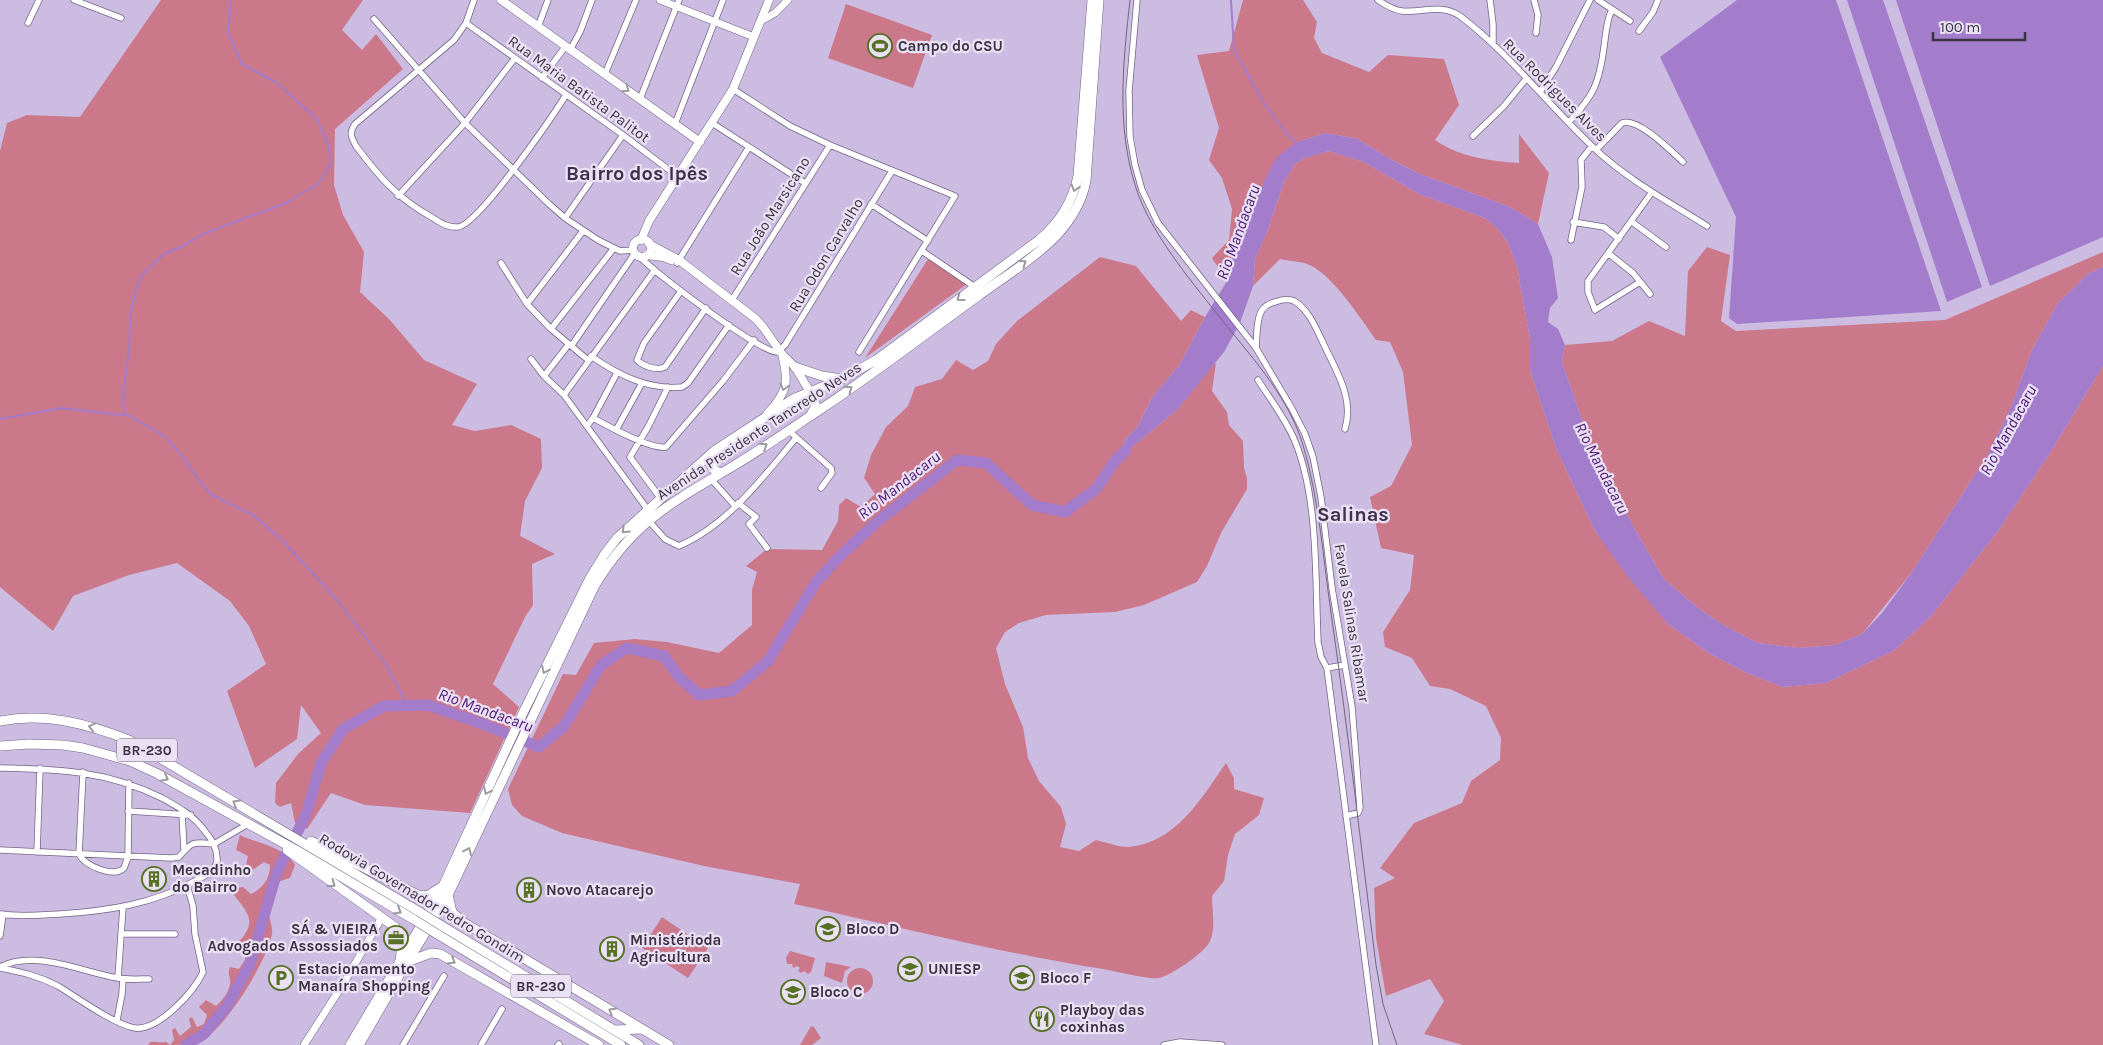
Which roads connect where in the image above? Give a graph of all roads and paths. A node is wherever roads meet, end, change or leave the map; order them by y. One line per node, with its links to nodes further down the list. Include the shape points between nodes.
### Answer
1 (39, 0): 29 (street)
2 (74, 0): 23 (street)
3 (474, 0): 28 (street)
4 (500, 0): 30 (main road)
5 (548, 0): 30 (street)
6 (592, 0): 35 (street, via 580,32)
7 (636, 0): 38 (street)
8 (660, 0): 21 (street)
9 (723, 0): 27 (street)
10 (769, 0): 25 (main road)
11 (788, 0): 25 (street)
12 (1092, 0): 82 (main road, Avenida Presidente Tancredo Neves, one-way to 82, via 1075,191 1066,210 1050,230)
13 (1099, 0): 109 (main road, Avenida Presidente Tancredo Neves, one-way to 13, via 1027,260 1054,239 1072,216 1084,192 1088,167)
14 (1137, 0): 92 (street, via 1129,91 1130,137 1142,190 1158,223)
15 (1378, 0): 34 (street, Rua Rodrigues Alves, via 1401,11 1449,10)
16 (1490, 0): 34 (street)
17 (1534, 0): 32 (street, via 1538,15)
18 (1590, 0): 42 (street)
19 (1598, 0): 22 (street)
20 (1658, 0): 31 (street)
21 (677, 3): 27 (street); 44 (street)
22 (1612, 9): 26 (street); 45 (street, via 1594,91)
23 (121, 18)
24 (374, 18): 37 (street)
25 (761, 21): 33 (main road)
26 (1630, 21)
27 (714, 22): 33 (street); 48 (street)
28 (466, 23): 36 (street, Rua Maria Batista Palitot); 37 (street, via 448,46)
29 (28, 24)
30 (538, 27): 35 (main road)
31 (1638, 31)
32 (1536, 33)
33 (754, 37): 41 (main road)
34 (1492, 44): 40 (street, Rua Rodrigues Alves)
35 (567, 48): 38 (main road); 39 (street)
36 (515, 58): 39 (street, Rua Maria Batista Palitot); 46 (street)
37 (418, 70): 46 (street); 61 (street, via 351,130 356,146)
38 (605, 74): 44 (main road, one-way to 44)
39 (542, 78): 43 (street, Rua Maria Batista Palitot)
40 (1526, 79): 42 (street, Rua Rodrigues Alves); 50 (street)
41 (733, 89): 47 (main road); 52 (street, via 790,126)
42 (1540, 92): 45 (street, Rua Rodrigues Alves)
43 (566, 95): 49 (street, Rua Maria Batista Palitot); 56 (street)
44 (640, 99): 48 (main road)
45 (1569, 122): 54 (street, Rua Rodrigues Alves)
46 (465, 123): 56 (street); 61 (street)
47 (712, 123): 51 (main road); 53 (street)
48 (674, 124): 51 (main road)
49 (623, 135): 58 (street, Rua Maria Batista Palitot); 63 (street)
50 (1473, 136)
51 (700, 142): 58 (main road)
52 (830, 145): 57 (street); 59 (street, Rua João Marsicano)
53 (749, 147): 59 (street); 79 (street)
54 (1594, 148): 55 (street, via 1627,122 1642,128); 60 (street, Rua Rodrigues Alves); 64 (street, via 1581,160 1582,187)
55 (1683, 162)
56 (514, 170): 61 (street, via 467,222 456,227 443,224); 63 (street)
57 (892, 171): 62 (street, Rua Odon Carvalho); 71 (street, via 955,196)
58 (677, 176): 69 (main road)
59 (805, 183): 85 (street, Rua João Marsicano)
60 (1652, 192): 65 (street); 66 (street, Rua Rodrigues Alves)
61 (398, 196)
62 (871, 204): 71 (street); 93 (street, Rua Odon Carvalho)
63 (565, 218): 67 (street)
64 (1573, 222): 68 (street, via 1604,227); 70 (street)
65 (1632, 222): 68 (street); 73 (street)
66 (1707, 226)
67 (583, 231): 74 (street); 86 (street)
68 (1619, 239): 76 (street)
69 (641, 240): 72 (main road); 77 (main road, via 635,243)
70 (1571, 240)
71 (928, 241): 75 (street)
72 (649, 244): 77 (main road, via 650,250); 79 (main road)
73 (1666, 247)
74 (614, 248): 77 (street); 89 (street)
75 (922, 251): 82 (street); 94 (street)
76 (1608, 253): 81 (street); 81 (street, via 1588,281 1588,292 1595,310)
77 (639, 254): 79 (main road); 80 (street); 91 (street)
78 (501, 263): 86 (street)
79 (680, 263): 85 (main road)
80 (654, 271): 83 (street); 95 (street)
81 (1640, 282): 84 (street)
82 (976, 287): 100 (main road, Avenida Presidente Tancredo Neves, one-way to 100, via 876,360)
83 (681, 291): 87 (street); 87 (street, via 644,343 637,361 663,368)
84 (1650, 294)
85 (732, 300): 93 (main road, via 763,326)
86 (527, 304): 89 (street)
87 (706, 308): 88 (street)
88 (729, 325): 90 (street); 103 (street, via 686,386)
89 (551, 329): 91 (street)
90 (754, 340): 93 (street, via 770,351); 116 (street, via 668,446 660,447)
91 (571, 344): 95 (street); 99 (street)
92 (1256, 348): 106 (street, Favela Salinas Ribamar); 112 (street, via 1265,308 1277,301 1295,302 1317,329 1336,366 1347,404)
93 (781, 352): 97 (main road); 108 (main road, one-way to 108, via 787,375 786,386)
94 (859, 352)
95 (590, 358): 98 (street); 105 (street)
96 (531, 359): 99 (street)
97 (795, 367): 100 (main road); 104 (main road)
98 (617, 373): 102 (street); 110 (street)
99 (544, 376): 105 (street)
100 (842, 379): 104 (main road, Avenida Presidente Tancredo Neves)
101 (1258, 380): 107 (street)
102 (642, 383): 103 (street); 113 (street)
103 (668, 387): 116 (street)
104 (810, 392): 108 (main road, Avenida Presidente Tancredo Neves); 109 (main road, via 816,405)
105 (564, 395): 111 (street)
106 (1291, 407): 107 (street); 126 (street, Favela Salinas Ribamar, via 1313,457)
107 (1278, 411): 127 (street, via 1299,451 1309,499 1318,642)
108 (766, 416): 117 (main road, Avenida Presidente Tancredo Neves)
109 (809, 417): 114 (main road, Avenida Presidente Tancredo Neves)
110 (593, 418): 111 (street); 113 (street)
111 (587, 426): 123 (street)
112 (1345, 429)
113 (616, 430): 116 (street)
114 (788, 430): 115 (street); 118 (main road, Avenida Presidente Tancredo Neves, one-way to 114)
115 (796, 438): 120 (street, via 832,468); 122 (street)
116 (640, 440): 121 (street, via 630,458)
117 (714, 451): 118 (main road, via 712,468); 121 (main road, Avenida Presidente Tancredo Neves)
118 (723, 472): 119 (main road, Avenida Presidente Tancredo Neves)
119 (711, 479): 122 (street); 124 (main road, Avenida Presidente Tancredo Neves)
120 (821, 488)
121 (661, 499): 123 (main road, Avenida Presidente Tancredo Neves)
122 (736, 504): 124 (street, via 718,522 679,546 665,539); 125 (street, via 756,517 749,524)
123 (648, 510): 128 (main road, Avenida Presidente Tancredo Neves, one-way to 128, via 617,538 596,567)
124 (648, 520): 128 (main road, Avenida Presidente Tancredo Neves, via 620,548 594,587)
125 (768, 548)
126 (1345, 665): 127 (street); 139 (street, Favela Salinas Ribamar, via 1353,714 1360,806 1358,813)
127 (1327, 668): 139 (street)
128 (526, 718): 131 (main road, Avenida Presidente Tancredo Neves)
129 (0, 721): 142 (main road, BR-230, one-way to 129, via 278,826 131,741 68,721)
130 (0, 746): 140 (main road, BR-230, one-way to 140, via 62,745 130,761)
131 (512, 748): 149 (main road, Avenida Presidente Tancredo Neves, one-way to 149); 150 (main road, Avenida Presidente Tancredo Neves, one-way to 131)
132 (0, 768): 133 (street)
133 (40, 768): 134 (street); 145 (street)
134 (83, 772): 135 (street); 146 (street)
135 (130, 783): 136 (street); 138 (street)
136 (128, 811): 137 (street); 147 (street)
137 (182, 815): 138 (street); 143 (street)
138 (191, 815): 141 (street)
139 (1346, 816): 179 (street)
140 (248, 824): 141 (street); 142 (main road, BR-230, via 271,837)
141 (214, 844): 143 (street, via 194,842); 148 (street, via 217,859 213,869)
142 (296, 844): 149 (main road, via 418,895 427,896); 153 (main road, one-way to 153); 155 (main road, Rodovia Governador Pedro Gondim / BR-230, bridge)
143 (184, 849): 147 (street, via 179,857)
144 (0, 850): 145 (street)
145 (37, 852): 146 (street)
146 (79, 854): 147 (street); 147 (street, via 89,864 116,872 124,868)
147 (128, 857)
148 (187, 885): 151 (street, via 166,895); 165 (street, via 203,966 200,977 176,1008 159,1019 136,1028)
149 (443, 886): 154 (main road, Avenida Presidente Tancredo Neves)
150 (448, 895): 154 (main road, Avenida Presidente Tancredo Neves); 166 (main road, one-way to 150, via 463,922 452,912)
151 (123, 907): 152 (street, via 26,916); 156 (street)
152 (1, 914): 158 (street)
153 (382, 917): 159 (main road, via 398,932); 168 (street)
154 (429, 921): 159 (main road)
155 (440, 930): 167 (main road, Rodovia Governador Pedro Gondim / BR-230); 174 (main road, Rodovia Governador Pedro Gondim / BR-230)
156 (121, 934): 157 (street); 162 (street)
157 (175, 934)
158 (0, 936)
159 (404, 963): 169 (main road); 170 (main road); 173 (main road, one-way to 173, via 431,953 440,954)
160 (0, 968): 162 (street, via 12,962 40,961); 165 (street, via 50,982)
161 (444, 976): 171 (street)
162 (120, 978): 163 (street); 165 (street)
163 (149, 979)
164 (502, 1009): 172 (street)
165 (117, 1020)
166 (642, 1029): 167 (main road); 176 (main road)
167 (614, 1030): 175 (main road, Rodovia Governador Pedro Gondim / BR-230)
168 (304, 1045)
169 (350, 1045)
170 (359, 1045)
171 (403, 1045)
172 (481, 1045)
173 (599, 1045)
174 (621, 1045)
175 (639, 1045)
176 (669, 1045)
177 (1164, 1045): 178 (street, via 1180,1042)
178 (1222, 1045)
179 (1376, 1045)

